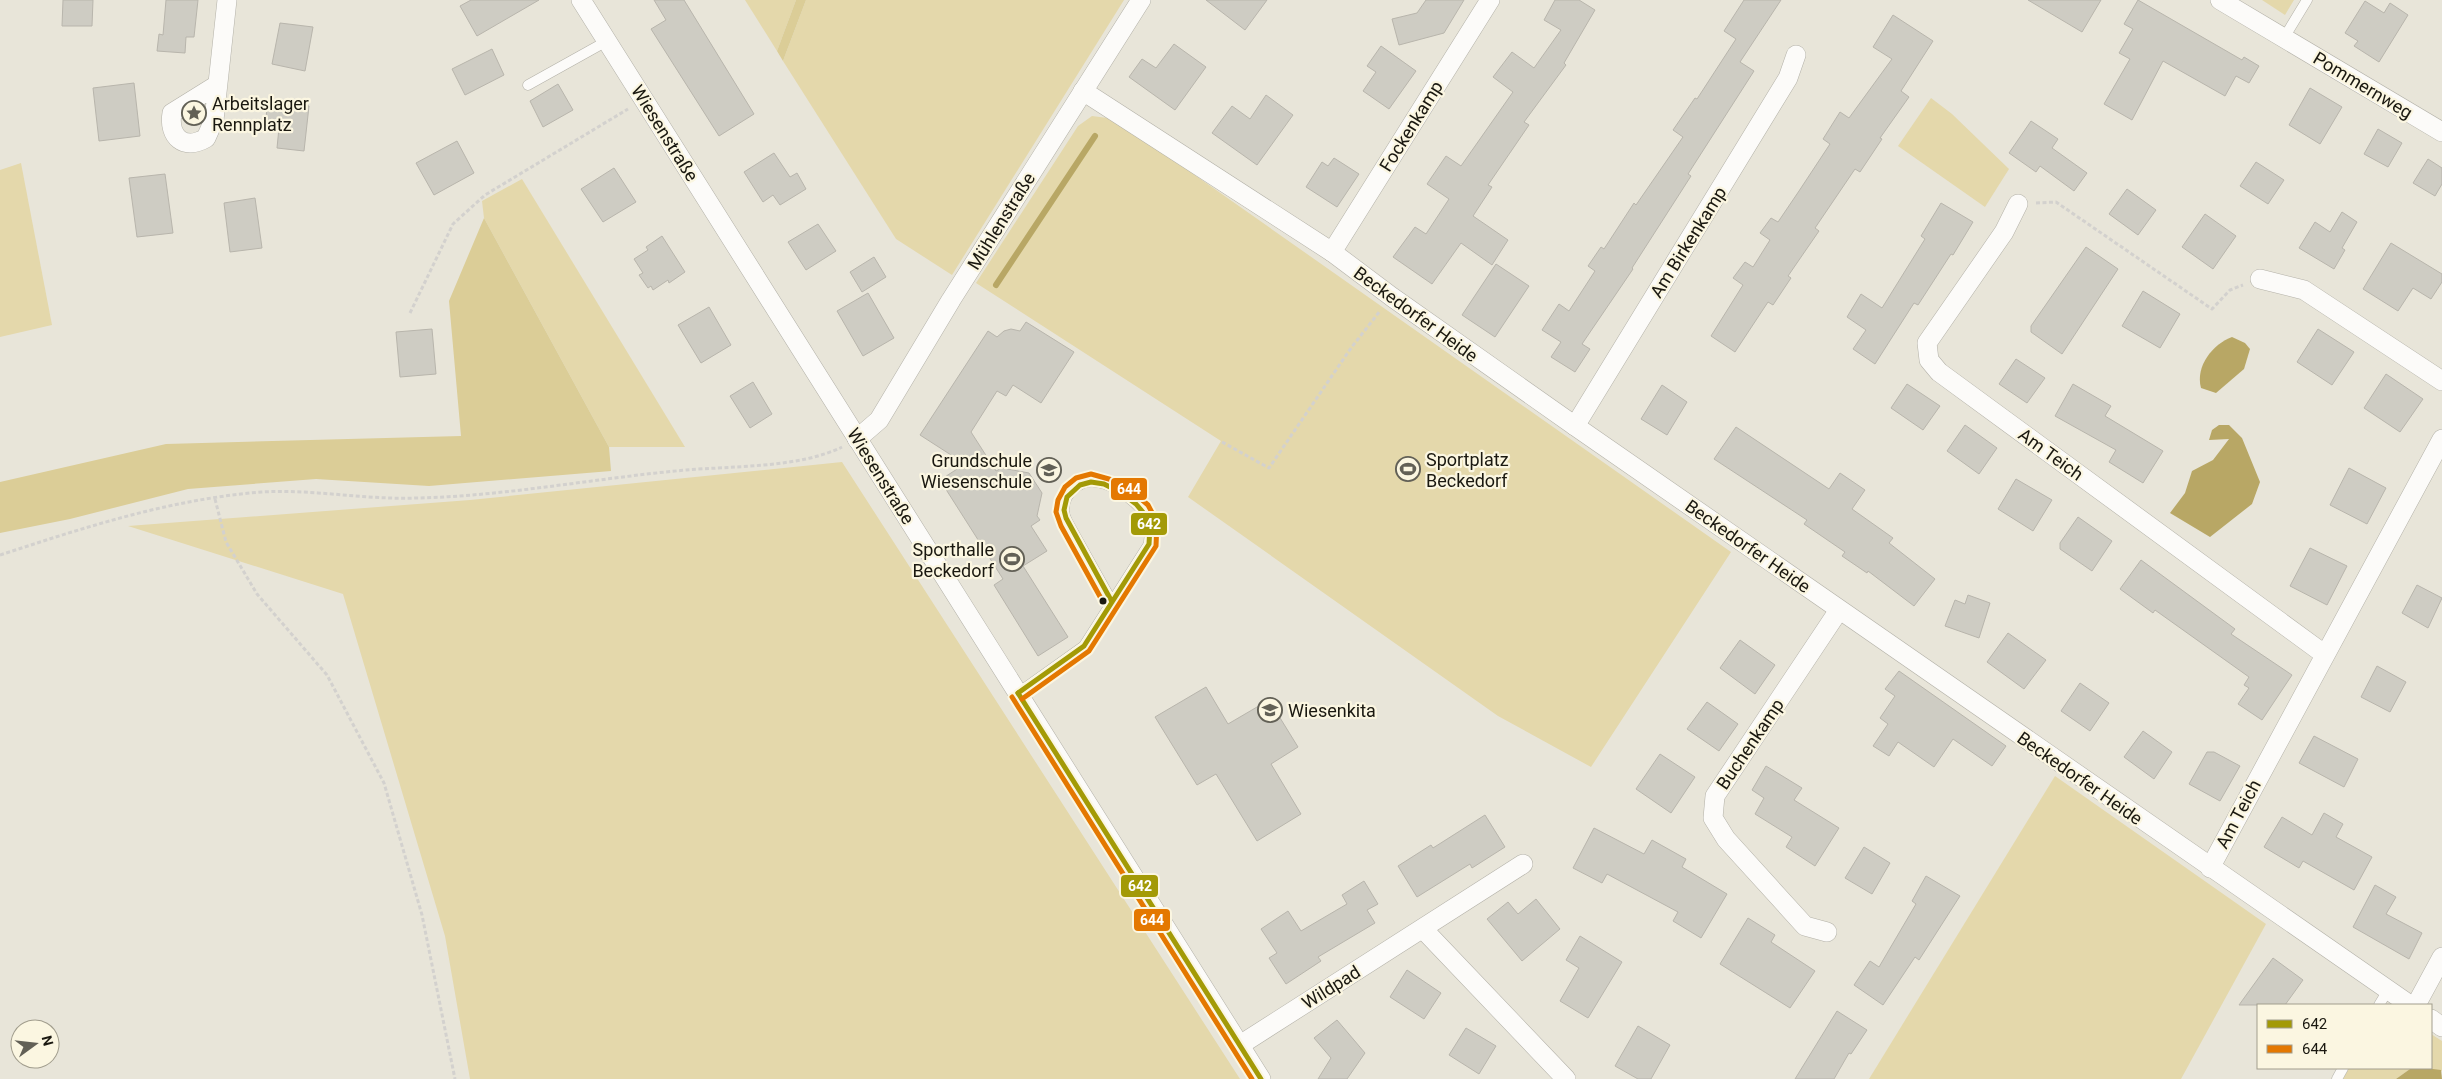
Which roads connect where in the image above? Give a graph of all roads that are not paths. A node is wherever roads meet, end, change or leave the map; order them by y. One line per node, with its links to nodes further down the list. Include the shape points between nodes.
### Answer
1 (227, 0): 10 (street)
2 (581, 0): 8 (street, Wiesenstraße)
3 (1141, 0): 12 (street, Mühlenstraße)
4 (1490, 0): 15 (street, Fockenkamp)
5 (2220, 0): 7 (street, Pommernweg)
6 (2307, 0): 7 (lane)
7 (2284, 38): 13 (street, Pommernweg)
8 (607, 41): 11 (lane); 19 (street, Wiesenstraße)
9 (1796, 55): 18 (street, Am Birkenkamp, via 1788,78)
10 (217, 85)
11 (528, 85)
12 (1084, 91): 15 (street, Beckedorfer Heide); 19 (street, Mühlenstraße, via 879,420)
13 (2442, 132)
14 (2018, 204): 23 (street, Am Teich, via 2004,232 1927,342 1929,360 1939,372)
15 (1332, 252): 18 (street, Beckedorfer Heide)
16 (2260, 279): 17 (street, via 2304,290)
17 (2442, 381)
18 (1575, 426): 22 (street, Beckedorfer Heide)
19 (858, 439): 24 (street, Wiesenstraße)
20 (2442, 439): 23 (street, Am Teich)
21 (1112, 602): 21 (lane, via 1149,544 1151,526 1146,513 1134,501 1106,484 1084,482 1067,496 1064,509 1068,523); 24 (lane, via 1084,646)
22 (1839, 610): 26 (street, Beckedorfer Heide); 28 (street, Buchenkamp, via 1715,796 1712,818 1726,839 1805,926)
23 (2324, 654): 26 (street, Am Teich)
24 (1018, 693): 33 (street, Wiesenstraße)
25 (1523, 864): 27 (street, Wildpad)
26 (2210, 868): 30 (street, Beckedorfer Heide)
27 (1422, 928): 33 (street, Wildpad); 35 (street)
28 (1827, 932)
29 (2442, 957): 32 (street)
30 (2384, 998): 31 (street, Beckedorfer Heide)
31 (2406, 1004)
32 (2417, 1004)
33 (1240, 1045): 34 (street, Wiesenstraße)
34 (1261, 1079)
35 (1566, 1079)

